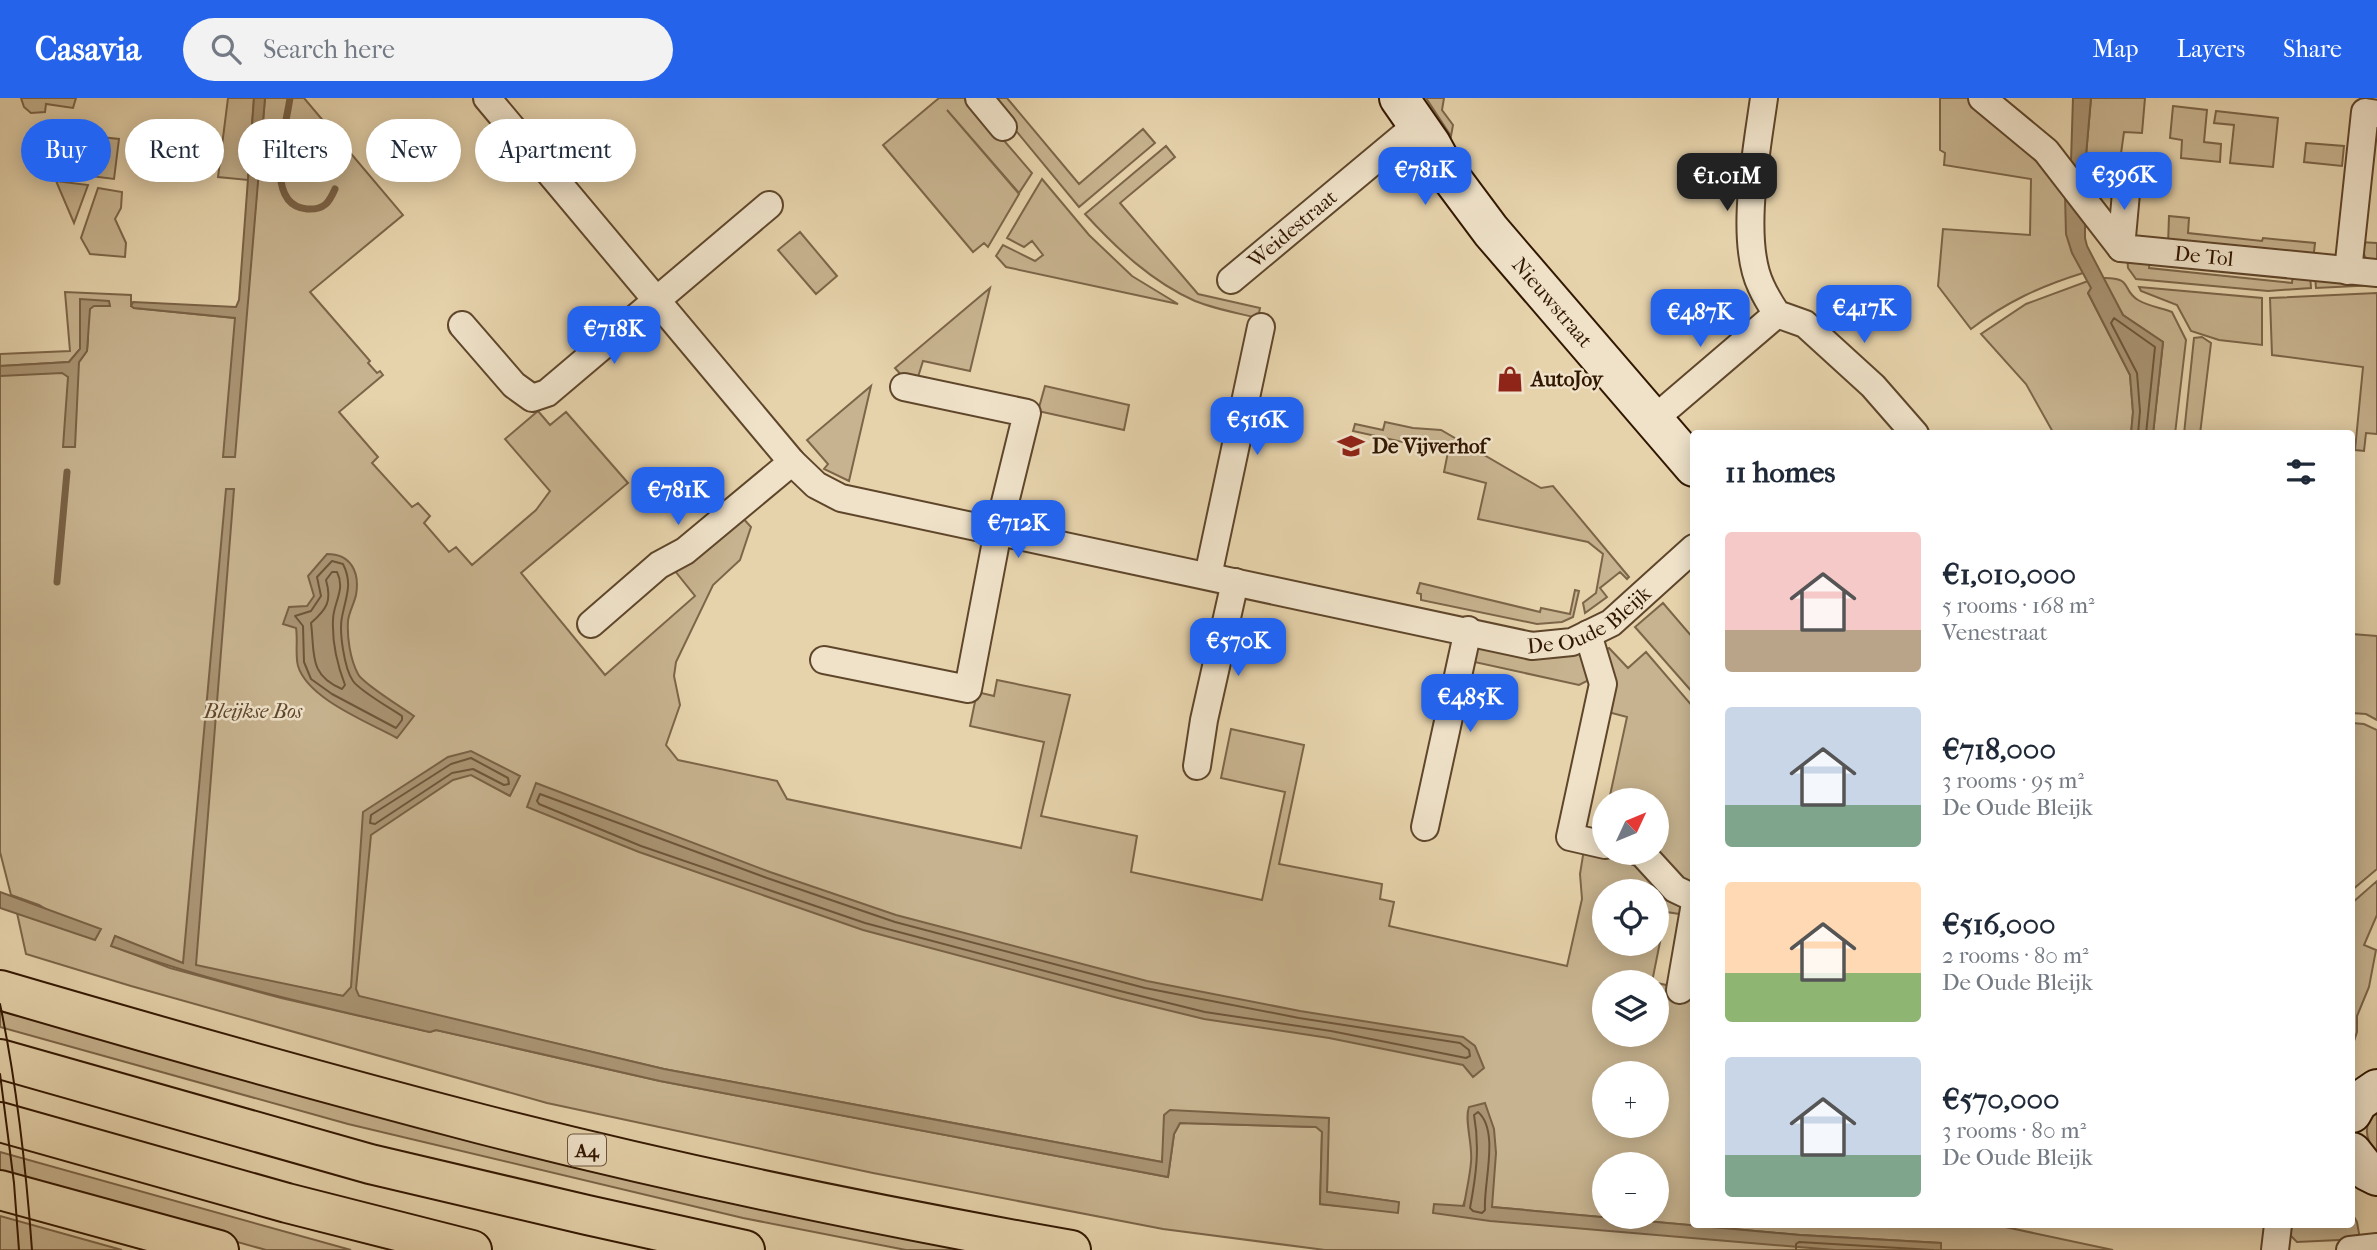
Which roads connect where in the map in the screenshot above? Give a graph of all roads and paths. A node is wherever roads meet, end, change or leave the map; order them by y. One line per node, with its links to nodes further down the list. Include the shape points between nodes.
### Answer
1 (487, 98): 15 (street, De Oude Bleijk)
2 (979, 98): 8 (street)
3 (1370, 98): 7 (street, Nieuwstraat)
4 (1764, 98): 16 (street, via 1749,225 1760,284)
5 (1982, 98): 11 (street, via 2046,151)
6 (2377, 114): 12 (street, via 2365,112)
7 (1406, 121): 14 (street, Weidestraat); 20 (street, Nieuwstraat, via 1491,231)
8 (1003, 127)
9 (2120, 187): 11 (street, via 2126,193)
10 (769, 205): 15 (street)
11 (2121, 248): 12 (street, De Tol)
12 (2348, 271): 13 (street, De Tol)
13 (2377, 273)
14 (1231, 280)
15 (656, 300): 17 (street, via 547,393 532,398 514,385); 22 (street, De Oude Bleijk)
16 (1777, 314): 20 (street); 21 (street, via 1805,324 1873,386)
17 (462, 325)
18 (1261, 327): 26 (street)
19 (904, 387): 24 (street, via 1027,413)
20 (1653, 420): 23 (street, Nieuwstraat)
21 (1911, 430)
22 (792, 462): 24 (street, De Oude Bleijk, via 816,485 841,498); 28 (street)
23 (1690, 462)
24 (998, 531): 26 (street, De Oude Bleijk); 31 (street, via 968,689)
25 (1690, 552): 30 (street, De Oude Bleijk, via 1611,623)
26 (1208, 576): 27 (street, De Oude Bleijk)
27 (1235, 582): 29 (street, De Oude Bleijk); 32 (street)
28 (591, 624)
29 (1468, 630): 30 (street, De Oude Bleijk, via 1532,646 1572,642); 33 (street)
30 (1588, 634): 34 (street, via 1603,684 1570,837)
31 (824, 660)
32 (1197, 766)
33 (1425, 827)
34 (1592, 842)
35 (1653, 865): 36 (street, via 1675,888)
36 (1690, 896)
37 (1690, 932): 39 (street)
38 (0, 990): 52 (highway, A4, via 573,1147 785,1195)
39 (1680, 990)
40 (0, 1059): 51 (highway, via 370,1164)
41 (2377, 1089): 42 (street)
42 (2355, 1108)
43 (0, 1122): 50 (highway)
44 (2355, 1156): 45 (street)
45 (2377, 1176)
46 (0, 1190): 49 (highway)
47 (2278, 1228): 53 (street)
48 (2377, 1247): 54 (street)
49 (219, 1250)
50 (472, 1250)
51 (744, 1250)
52 (1071, 1250)
53 (2276, 1250)
54 (2350, 1250)

